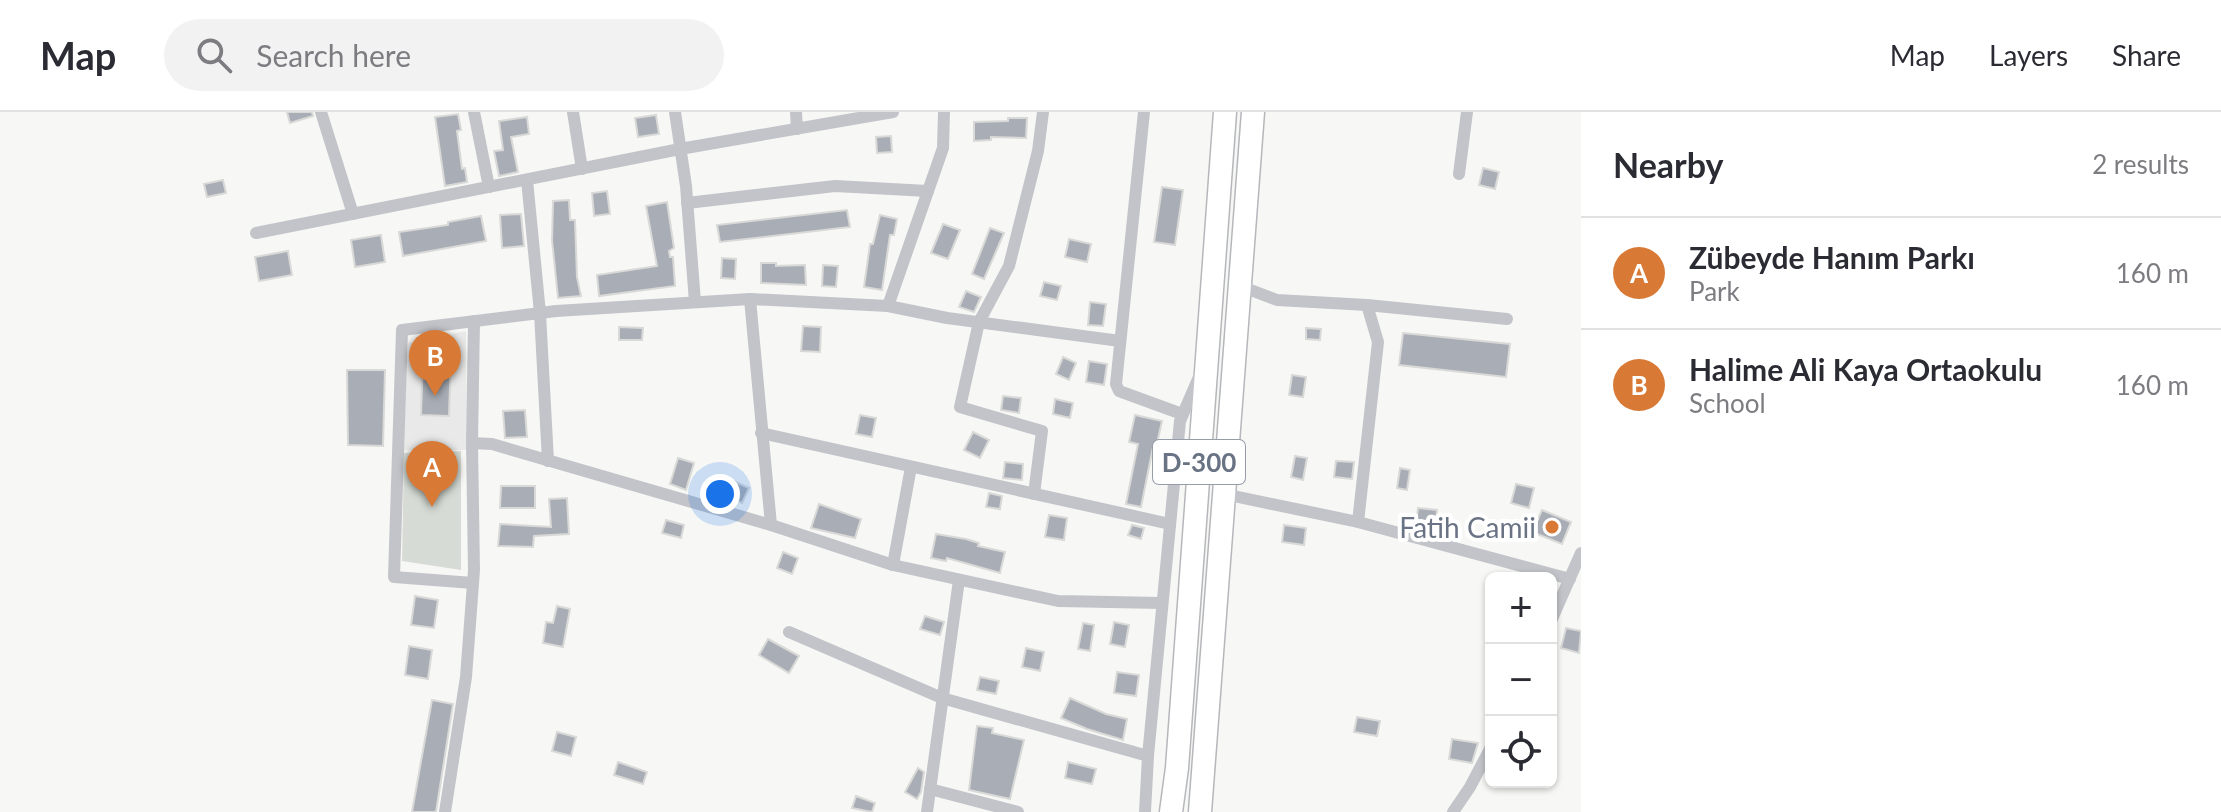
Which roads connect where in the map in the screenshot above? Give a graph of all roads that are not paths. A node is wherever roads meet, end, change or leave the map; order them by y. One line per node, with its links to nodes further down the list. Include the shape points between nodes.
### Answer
1 (321, 112): 21 (street)
2 (474, 112): 18 (street)
3 (573, 112): 15 (street)
4 (675, 112): 14 (street)
5 (796, 112): 13 (street)
6 (893, 112): 13 (street)
7 (944, 112): 19 (street, via 943,148)
8 (1043, 112): 31 (street, via 1009,266)
9 (1144, 112): 32 (street)
10 (1225, 112): 33 (highway, D-300)
11 (1253, 112): 23 (highway, D-300)
12 (1467, 112): 16 (street)
13 (797, 129): 14 (street)
14 (680, 149): 15 (street); 20 (street)
15 (582, 169): 17 (street)
16 (1459, 174)
17 (527, 180): 18 (street); 28 (street)
18 (489, 187): 21 (street)
19 (928, 191): 20 (street, via 835,186); 27 (street)
20 (687, 203): 25 (street)
21 (353, 214): 22 (street)
22 (256, 233)
23 (1240, 286): 26 (street, via 1277,300); 40 (highway, D-300)
24 (750, 299): 25 (street); 27 (street); 35 (street)
25 (695, 302): 28 (street)
26 (1367, 305): 29 (street); 41 (street, via 1378,342)
27 (888, 306): 31 (street)
28 (540, 313): 30 (street); 37 (street)
29 (1507, 319)
30 (474, 321): 36 (street); 48 (street, via 402,330 394,577)
31 (979, 322): 32 (street); 39 (street, via 960,407 1042,431)
32 (1120, 341): 34 (street, via 1119,391)
33 (1206, 362): 34 (street); 60 (highway, D-300)
34 (1182, 414): 42 (street)
35 (761, 433): 38 (street); 43 (street)
36 (472, 443): 37 (street); 48 (street)
37 (548, 461): 43 (street)
38 (911, 467): 39 (street); 45 (street)
39 (1034, 494): 42 (street)
40 (1224, 494): 41 (street); 61 (highway, D-300)
41 (1358, 522): 46 (street)
42 (1170, 524): 49 (street)
43 (771, 525): 45 (street)
44 (1581, 553): 46 (street)
45 (893, 565): 47 (street)
46 (1570, 579): 50 (street)
47 (959, 580): 49 (street, via 1058,601); 52 (street)
48 (473, 583): 56 (street, via 466,677)
49 (1162, 603): 53 (street)
50 (1557, 608)
51 (789, 632): 52 (street)
52 (942, 698): 53 (street); 55 (street)
53 (1148, 756): 59 (street)
54 (1485, 758): 62 (street)
55 (930, 789): 57 (street); 58 (street)
56 (445, 812)
57 (927, 812)
58 (1018, 812)
59 (1145, 812)
60 (1171, 812)
61 (1200, 812)
62 (1453, 812)

